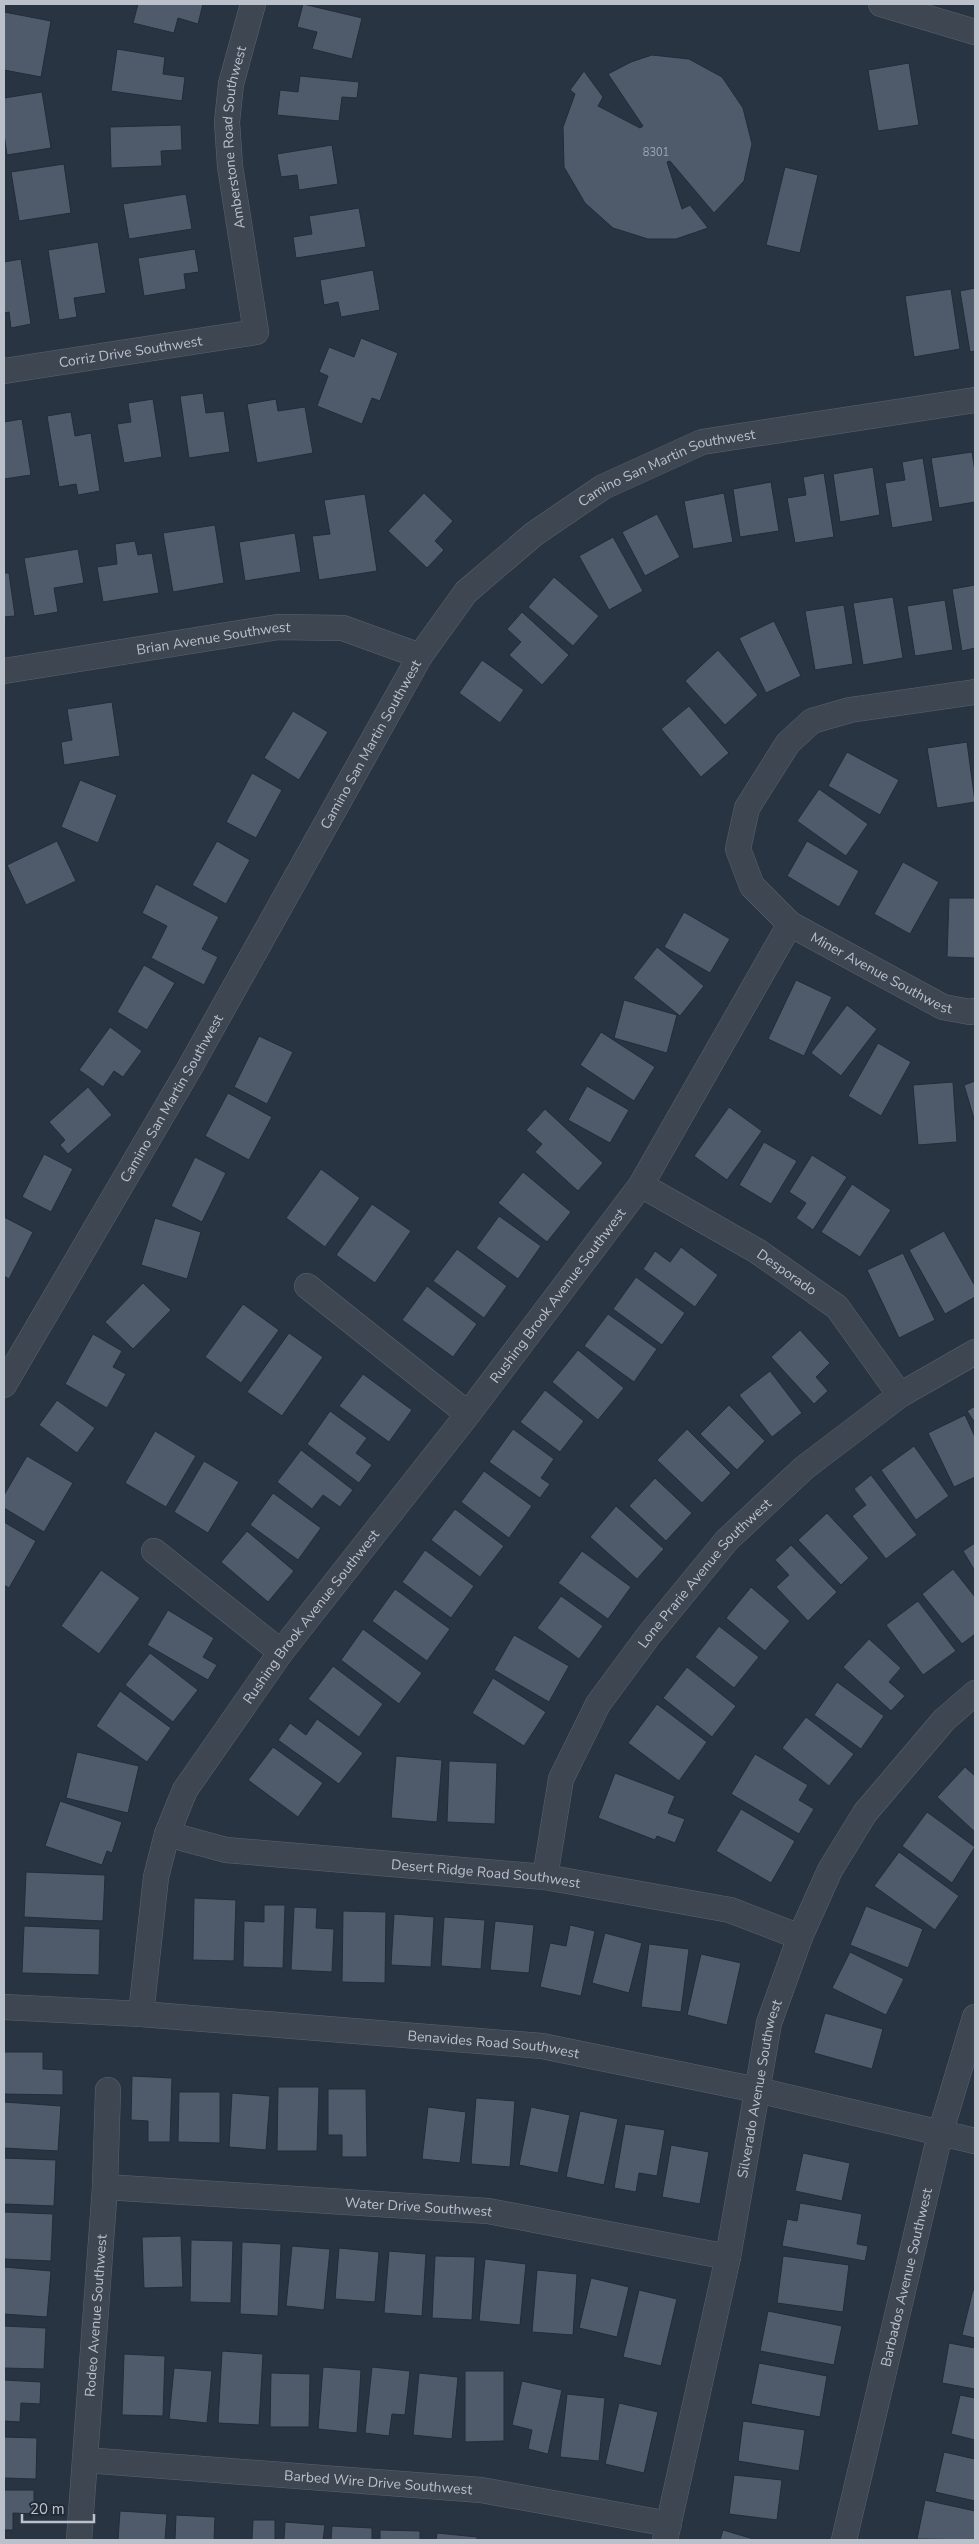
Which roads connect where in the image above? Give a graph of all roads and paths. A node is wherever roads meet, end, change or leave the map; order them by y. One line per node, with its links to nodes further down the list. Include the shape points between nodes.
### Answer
1 (253, 4): 4 (street, Amberstone Road Southwest, via 231,84 227,122 230,166)
2 (881, 4): 3 (street)
3 (975, 32)
4 (256, 332): 5 (street, Corriz Drive Southwest)
5 (4, 371)
6 (975, 400): 7 (street, Camino San Martin Southwest, via 702,442 603,487 534,534 466,592)
7 (420, 656): 8 (street, Brian Avenue Southwest, via 343,628 278,628); 15 (street, Camino San Martin Southwest, via 189,1069)
8 (4, 670)
9 (975, 692): 10 (street, via 850,710 812,721 788,743 747,808 738,848 752,886)
10 (790, 924): 11 (street, Miner Avenue Southwest, via 943,1007); 12 (street, Rushing Brook Avenue Southwest)
11 (975, 1011)
12 (641, 1185): 16 (street, Desporado, via 756,1251 837,1307); 17 (street, Rushing Brook Avenue Southwest)
13 (306, 1286): 17 (street)
14 (975, 1352): 16 (street, Lone Prarie Avenue Southwest)
15 (4, 1385)
16 (900, 1395): 22 (street, Lone Prarie Avenue Southwest, via 804,1468 727,1540 649,1635 598,1704 561,1780)
17 (468, 1414): 19 (street, Rushing Brook Avenue Southwest)
18 (154, 1551): 19 (street)
19 (281, 1652): 21 (street, Rushing Brook Avenue Southwest, via 186,1790)
20 (975, 1693): 23 (street, Silverado Avenue Southwest, via 944,1720 865,1813 830,1870)
21 (167, 1834): 22 (street, Desert Ridge Road Southwest, via 226,1850); 25 (street, Rushing Brook Avenue Southwest, via 156,1877)
22 (545, 1877): 23 (street, Desert Ridge Road Southwest, via 730,1910)
23 (800, 1937): 28 (street, Silverado Avenue Southwest, via 768,2023)
24 (4, 2007): 25 (street, Benavides Road Southwest)
25 (141, 2014): 28 (street, Benavides Road Southwest, via 542,2046)
26 (975, 2017): 29 (street, Barbados Avenue Southwest)
27 (108, 2090): 31 (street, Rodeo Avenue Southwest)
28 (757, 2090): 29 (street, Benavides Road Southwest); 32 (street, Silverado Avenue Southwest)
29 (940, 2134): 30 (street, Benavides Road Southwest); 36 (street, Barbados Avenue Southwest)
30 (975, 2142)
31 (105, 2187): 32 (street, Water Drive Southwest, via 488,2211); 33 (street, Rodeo Avenue Southwest)
32 (728, 2258): 34 (street, Silverado Avenue Southwest)
33 (85, 2460): 34 (street, Barbed Wire Drive Southwest, via 481,2490); 35 (street, Rodeo Avenue Southwest)
34 (667, 2532)
35 (79, 2540)
36 (844, 2540)

